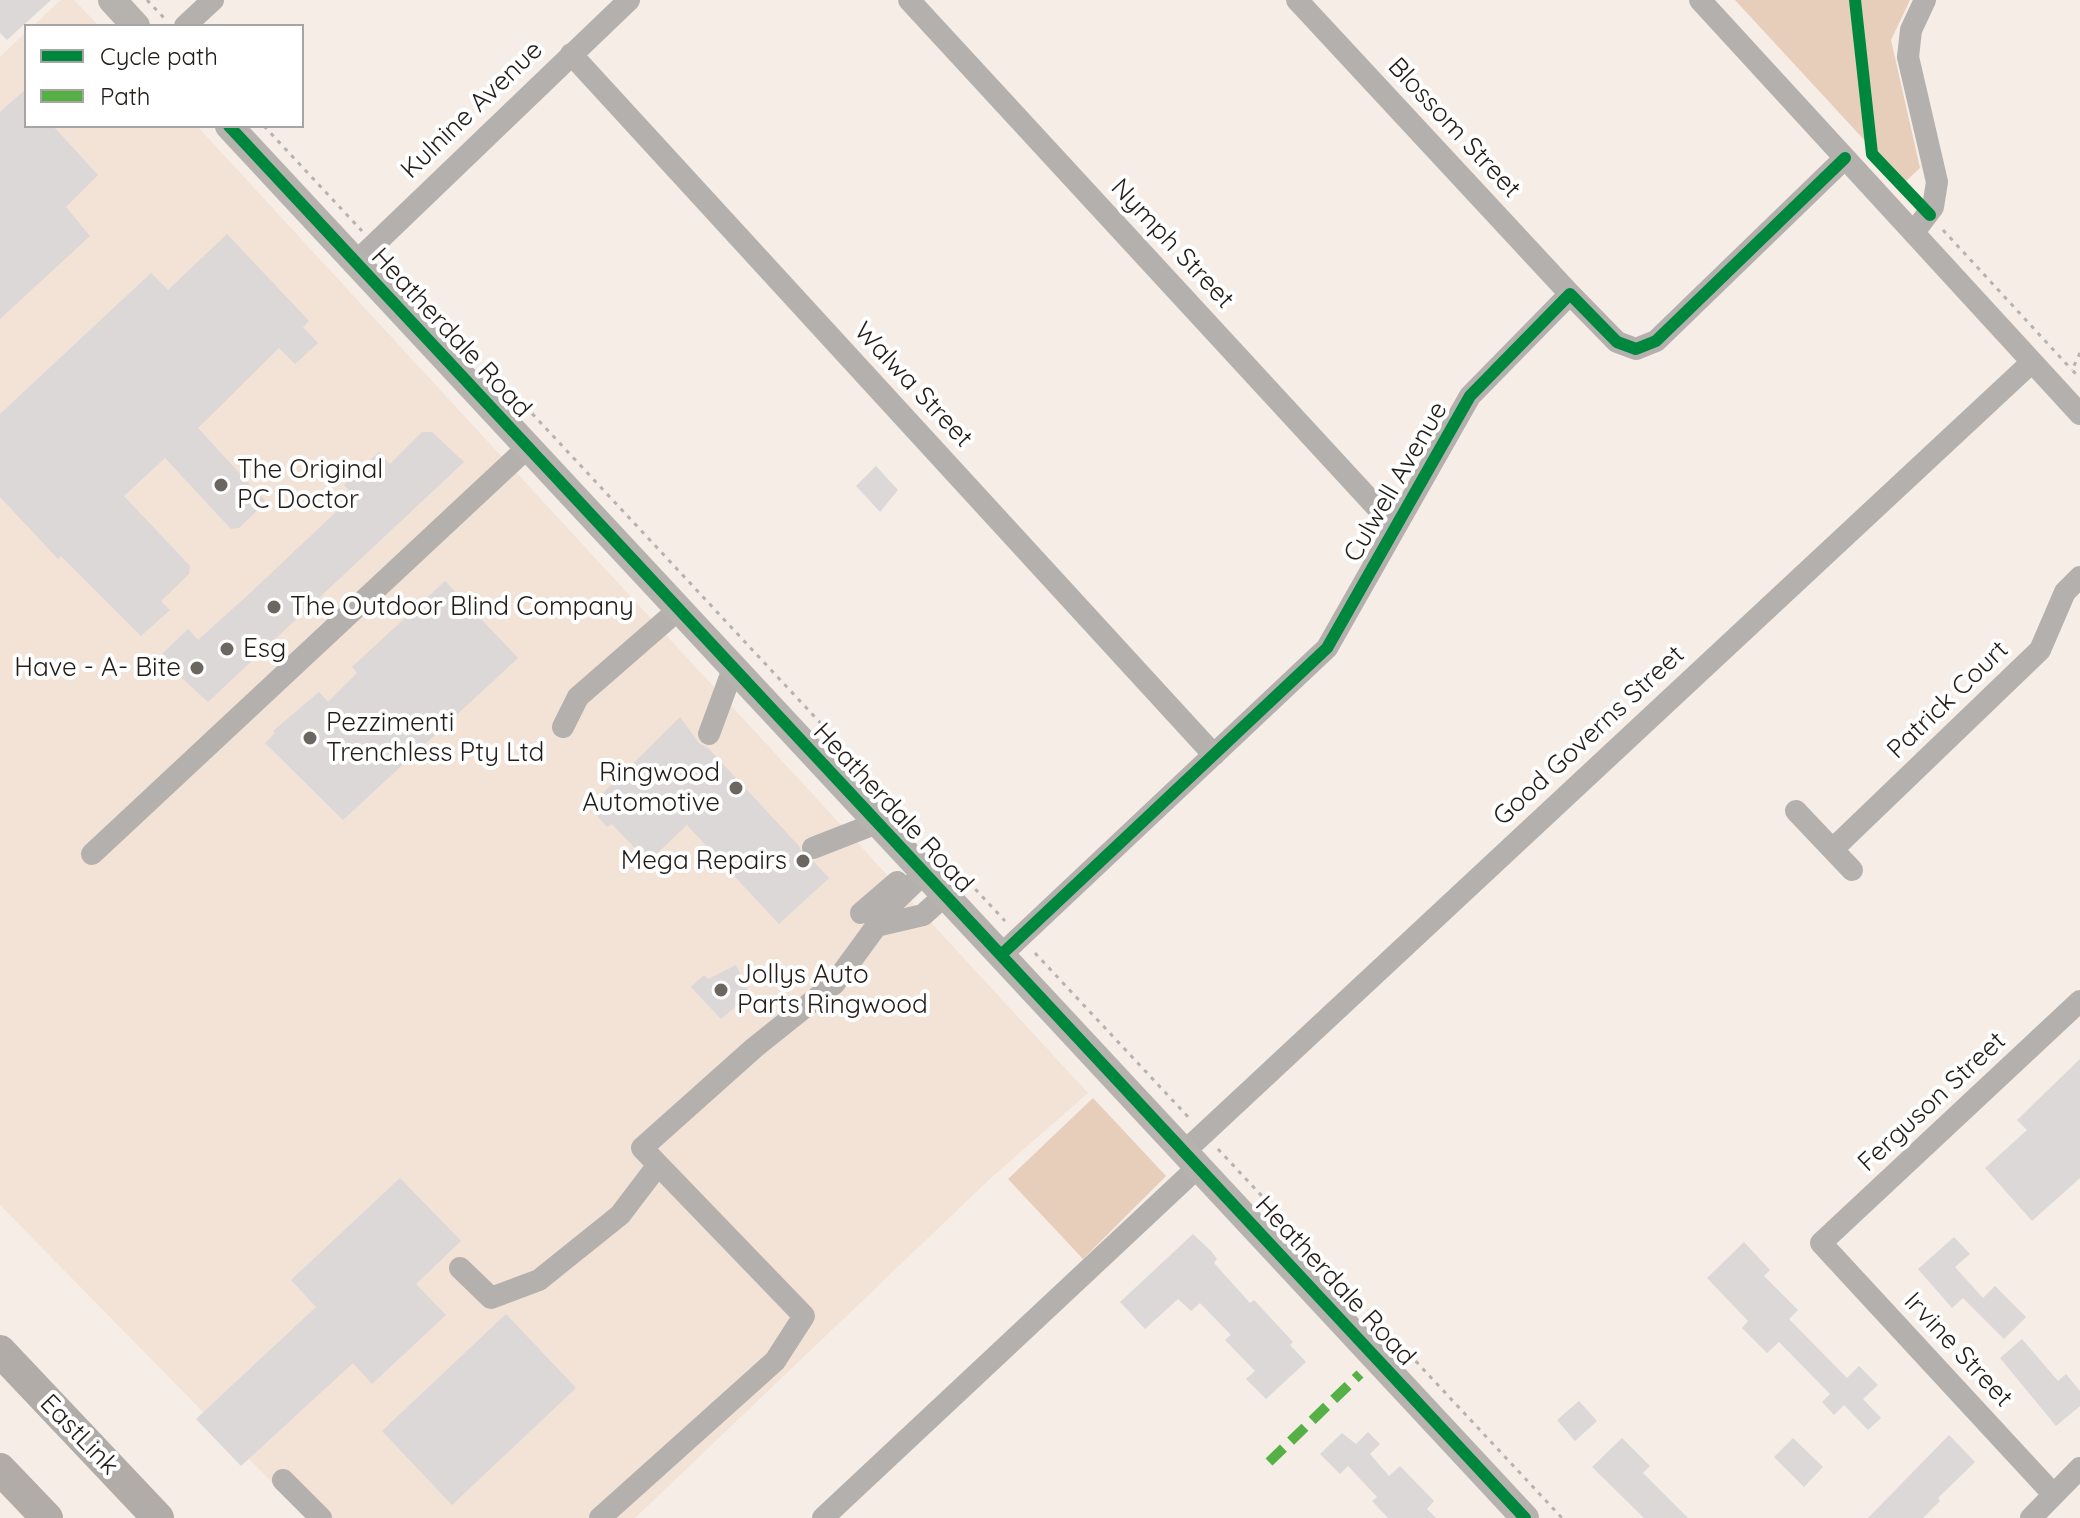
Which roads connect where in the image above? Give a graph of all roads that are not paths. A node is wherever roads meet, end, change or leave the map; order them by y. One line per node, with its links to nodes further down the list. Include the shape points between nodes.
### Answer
1 (112, 0): 8 (main road)
2 (213, 0): 9 (street)
3 (629, 0): 10 (street, Kulnine Avenue)
4 (909, 0): 19 (street, Nymph Street)
5 (1297, 0): 15 (street, Blossom Street)
6 (1700, 0): 12 (street)
7 (1925, 0): 13 (street, via 1911,30 1908,57 1937,182 1930,215)
8 (134, 24)
9 (187, 24)
10 (571, 54): 14 (street, Kulnine Avenue); 25 (street, Walwa Street)
11 (231, 128): 14 (main road, Heatherdale Road)
12 (1845, 158): 13 (street); 15 (street, via 1656,341 1636,349 1617,342)
13 (1914, 232): 16 (street)
14 (365, 253): 18 (main road, Heatherdale Road)
15 (1570, 294): 19 (street, Culwell Avenue, via 1470,396)
16 (2032, 362): 17 (street); 37 (street, Good Governs Street)
17 (2078, 407)
18 (527, 448): 21 (main road, Heatherdale Road); 30 (street)
19 (1394, 526): 25 (street, Culwell Avenue, via 1327,648)
20 (2080, 577): 29 (street, Patrick Court, via 2065,592 2040,650)
21 (678, 610): 22 (main road, Heatherdale Road); 23 (street, via 578,697)
22 (733, 669): 24 (street); 27 (main road, Heatherdale Road)
23 (563, 727)
24 (709, 734)
25 (1214, 755): 35 (street, Culwell Avenue)
26 (1796, 811): 29 (street)
27 (877, 823): 28 (street); 31 (main road, Heatherdale Road)
28 (813, 848)
29 (1833, 849): 32 (street)
30 (92, 854)
31 (920, 870): 33 (main road, Heatherdale Road); 34 (street)
32 (1852, 870)
33 (944, 896): 34 (street, via 923,915); 35 (main road, Heatherdale Road)
34 (868, 919): 38 (street, via 834,984 642,1148)
35 (1010, 946): 37 (main road, Heatherdale Road)
36 (2080, 1001): 39 (street, Ferguson Street)
37 (1195, 1151): 52 (street, Good Governs Street); 53 (main road, Heatherdale Road)
38 (658, 1165): 40 (street, via 620,1215 539,1280 491,1298); 51 (street, via 804,1316 775,1361)
39 (1821, 1243): 46 (street, Irvine Street)
40 (460, 1268)
41 (0, 1351): 44 (highway, EastLink)
42 (2080, 1468): 46 (street)
43 (0, 1469): 47 (highway)
44 (118, 1475): 48 (highway, EastLink); 49 (highway)
45 (283, 1480): 50 (street)
46 (2053, 1494): 54 (street)
47 (47, 1518)
48 (158, 1518)
49 (168, 1518)
50 (321, 1518)
51 (600, 1518)
52 (823, 1518)
53 (1525, 1518)
54 (2031, 1518)

